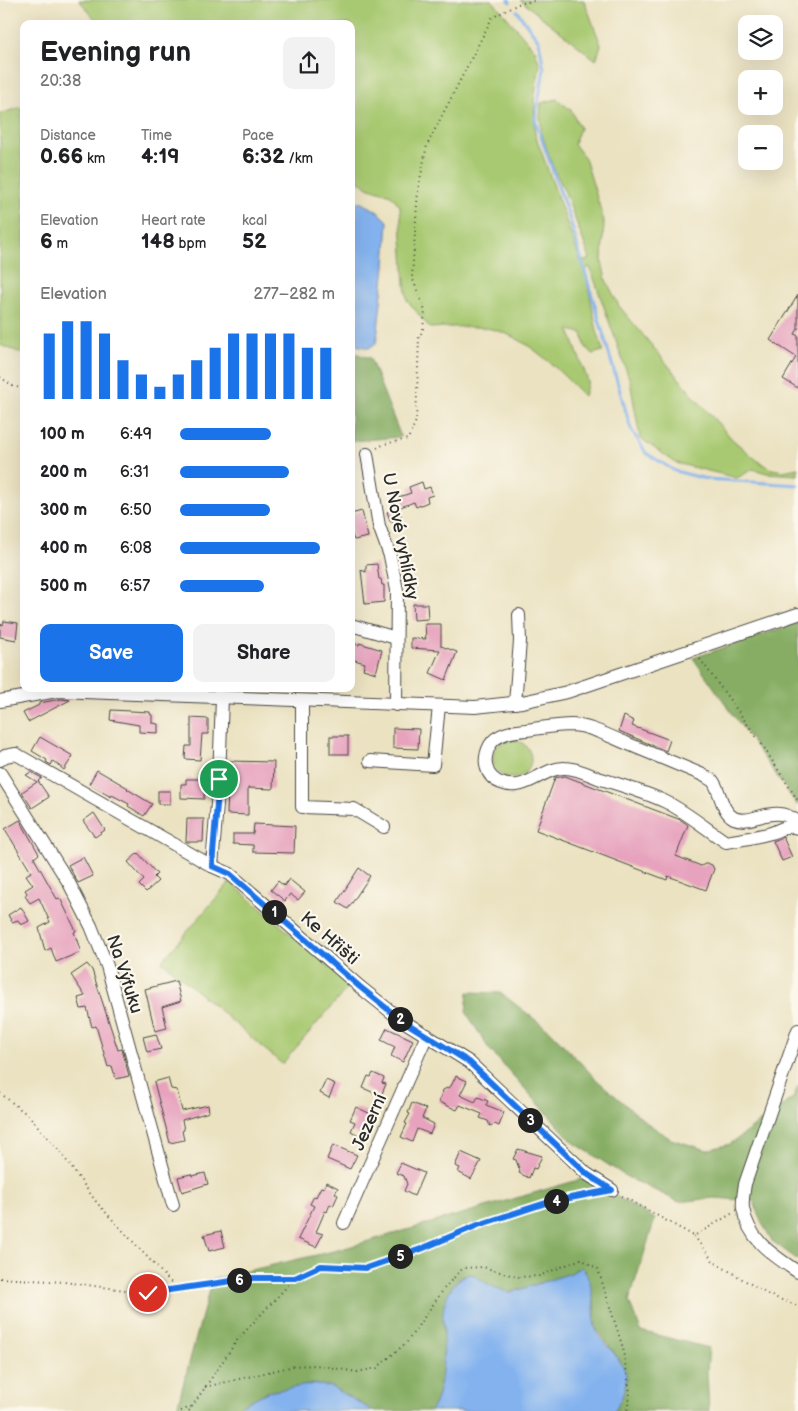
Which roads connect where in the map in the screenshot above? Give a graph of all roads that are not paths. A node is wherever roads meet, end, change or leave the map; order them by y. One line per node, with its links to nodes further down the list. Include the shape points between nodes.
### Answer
1 (368, 454): 5 (street, U Nové vyhlídky, via 379,526 397,590)
2 (798, 614): 11 (street, via 567,692)
3 (519, 615): 11 (street)
4 (355, 626): 5 (street)
5 (396, 638): 12 (street, U Nové vyhlídky)
6 (52, 692): 9 (street)
7 (81, 692): 8 (street)
8 (222, 698): 10 (street); 20 (street)
9 (0, 701)
10 (302, 701): 12 (street); 18 (street, via 302,807 354,809)
11 (515, 703): 13 (street)
12 (396, 705): 13 (street)
13 (444, 706): 15 (street, via 433,765)
14 (0, 760): 20 (street, Ke Hřišti, via 16,754)
15 (370, 762)
16 (0, 773): 24 (street, Na Výfuku, via 69,884 91,926 107,966)
17 (798, 822): 19 (street, via 782,814 736,819 727,813 712,780 596,731 573,725 512,731 497,737 487,750 486,767 490,776 499,782 510,786 537,779 551,771 565,768 578,771 666,802 726,842 780,828)
18 (384, 827)
19 (798, 828)
20 (212, 866): 22 (street, Ke Hřišti, via 230,874 360,987 400,1019)
21 (798, 1030): 26 (street, via 745,1184 743,1206 748,1226 757,1241)
22 (427, 1035): 23 (street, Ke Hřišti, via 469,1062 587,1174); 25 (street, Jezerní)
23 (612, 1190)
24 (173, 1205)
25 (344, 1223)
26 (798, 1272)

